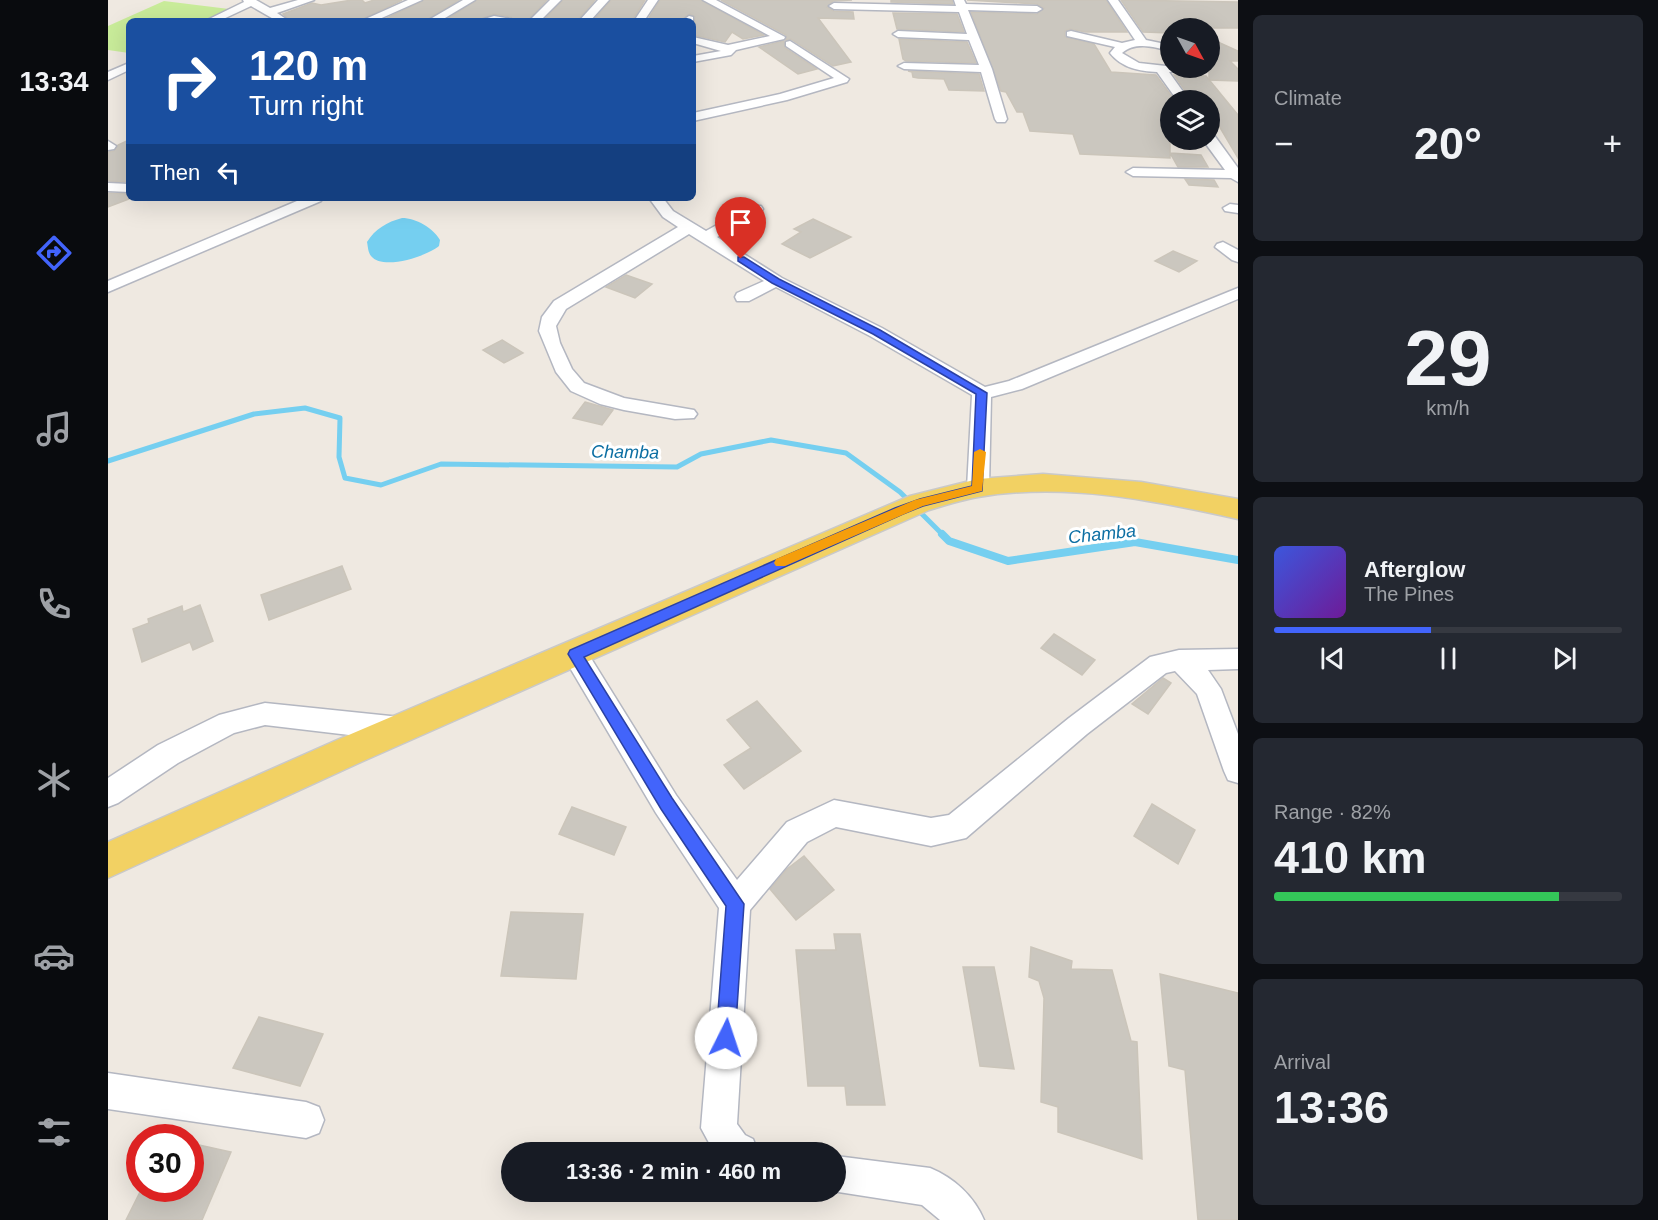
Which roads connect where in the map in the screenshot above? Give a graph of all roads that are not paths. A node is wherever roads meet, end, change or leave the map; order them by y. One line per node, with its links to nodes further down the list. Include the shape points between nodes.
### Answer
1 (309, 0): 13 (street)
2 (417, 0): 16 (street)
3 (470, 0): 17 (street)
4 (556, 0): 18 (street)
5 (604, 0): 19 (street)
6 (653, 0): 20 (street)
7 (708, 0): 30 (street, via 780,37)
8 (1113, 0): 26 (street)
9 (250, 1): 13 (street); 14 (street)
10 (961, 5): 11 (street); 12 (street); 24 (street)
11 (834, 6)
12 (1037, 9)
13 (269, 12): 15 (street)
14 (216, 18)
15 (279, 18)
16 (375, 18)
17 (437, 18)
18 (537, 18)
19 (587, 18)
20 (641, 18)
21 (712, 29): 25 (street)
22 (898, 34): 24 (street)
23 (1071, 34): 27 (street)
24 (973, 37): 35 (street)
25 (696, 41): 30 (street, via 728,46)
26 (1143, 44): 27 (street); 29 (street)
27 (1122, 46): 32 (street, via 1116,52)
28 (793, 47): 39 (street, via 843,79)
29 (1160, 47)
30 (725, 49): 31 (street, via 731,49)
31 (696, 58)
32 (1131, 63): 34 (street); 36 (street)
33 (904, 66): 35 (street)
34 (1114, 68)
35 (986, 69): 40 (street)
36 (1160, 69)
37 (126, 70): 38 (street)
38 (108, 74)
39 (699, 116)
40 (1001, 119)
41 (1218, 150): 43 (street)
42 (1133, 172): 43 (street)
43 (1236, 176)
44 (108, 187): 45 (street)
45 (126, 188)
46 (309, 201): 54 (street)
47 (658, 201): 49 (street, via 668,214)
48 (756, 209): 50 (street)
49 (689, 227): 50 (street); 58 (street, via 560,305 549,317 547,333 570,381 589,393 647,410)
50 (706, 237): 53 (street)
51 (1223, 247): 52 (street)
52 (1238, 258)
53 (776, 281): 56 (street); 57 (street)
54 (108, 287)
55 (1238, 293): 57 (street, via 1015,385)
56 (743, 297)
57 (982, 393): 59 (street)
58 (687, 414)
59 (978, 488): 60 (main road, via 1090,485 1179,496); 61 (main road, via 909,507)
60 (1238, 509)
61 (575, 654): 64 (main road); 68 (street, via 666,804)
62 (1238, 659): 63 (street)
63 (1193, 664): 65 (street, via 1208,689); 68 (street, via 1159,664 1143,675 956,828 931,831 834,813 797,832)
64 (400, 729): 66 (street, via 265,714 228,723 168,754); 67 (main road)
65 (1238, 771)
66 (108, 794)
67 (108, 860)
68 (735, 904): 71 (street, via 719,1128)
69 (108, 1091): 70 (street)
70 (306, 1120)
71 (728, 1142)
72 (846, 1175): 73 (street, via 930,1187)
73 (965, 1220)

